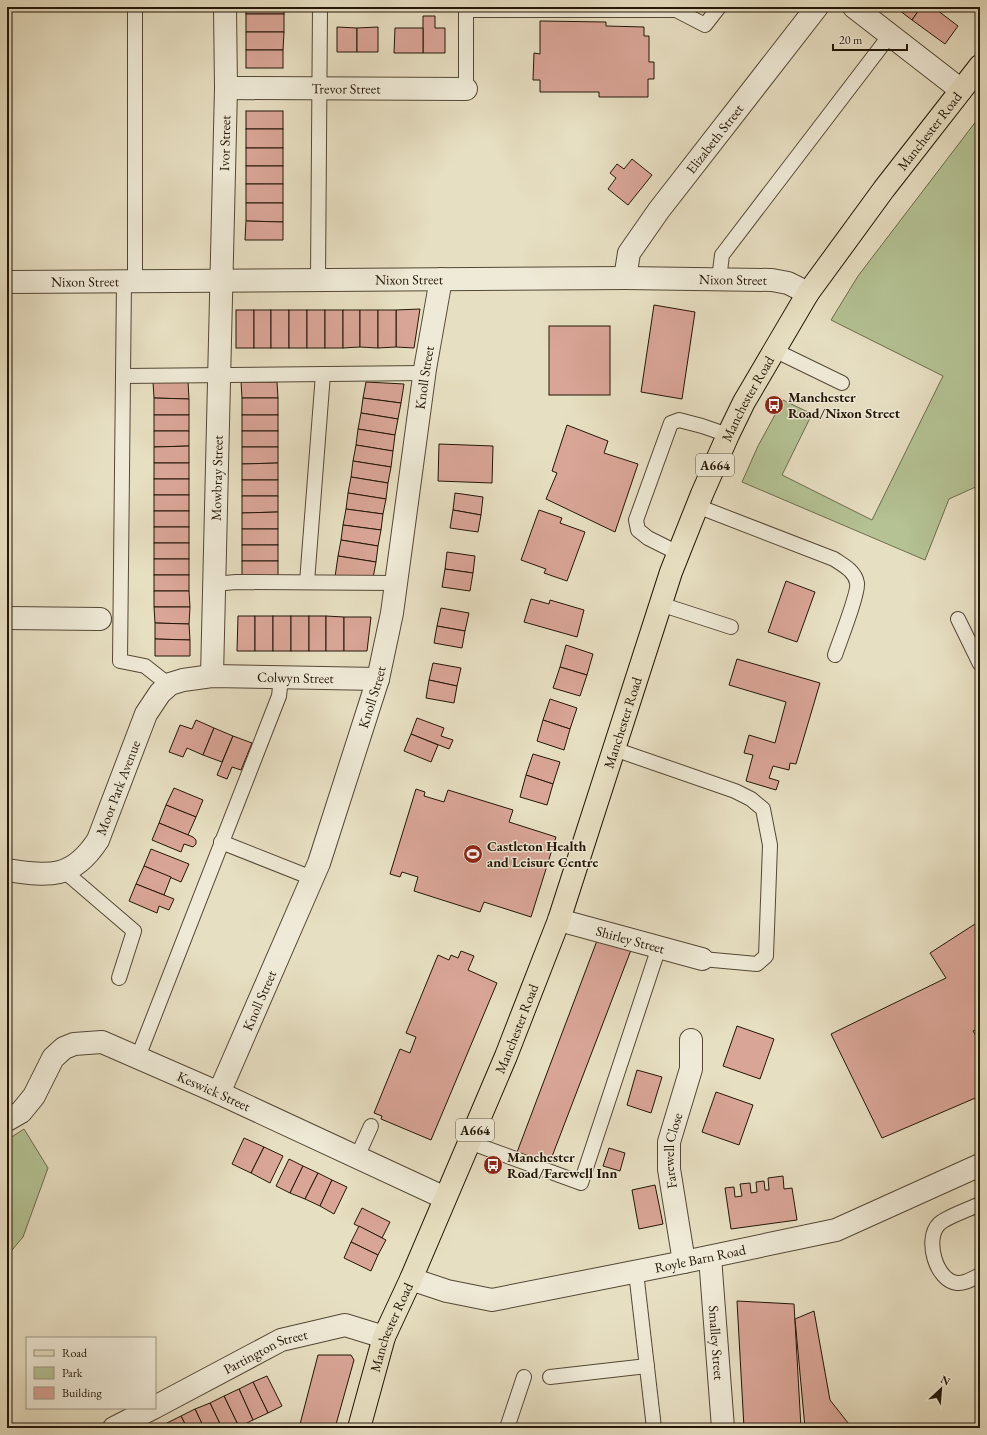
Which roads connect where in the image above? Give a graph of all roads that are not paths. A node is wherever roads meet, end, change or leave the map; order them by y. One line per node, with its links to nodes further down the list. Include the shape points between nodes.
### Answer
1 (135, 7): 18 (lane)
2 (225, 7): 9 (street, Ivor Street)
3 (320, 7): 10 (lane)
4 (719, 7): 11 (lane, via 705,25 676,10 466,10)
5 (817, 7): 13 (street, Elizabeth Street, via 659,210 629,253)
6 (854, 7): 7 (street)
7 (890, 35): 12 (street); 16 (lane, via 722,255)
8 (980, 66): 12 (main road, Manchester Road / A664)
9 (226, 88): 10 (street, Trevor Street); 17 (street, Ivor Street)
10 (320, 88): 11 (street, Trevor Street); 14 (lane)
11 (466, 89)
12 (961, 90): 20 (main road, Manchester Road / A664)
13 (625, 278): 15 (street, Nixon Street); 16 (street, Nixon Street)
14 (318, 279): 15 (street, Nixon Street); 17 (street, Nixon Street)
15 (441, 279): 22 (street, Knoll Street)
16 (719, 279): 20 (street, Nixon Street, via 780,281)
17 (221, 280): 18 (street, Nixon Street); 24 (street, Mowbray Street)
18 (129, 281): 19 (street, Nixon Street); 25 (lane)
19 (7, 282)
20 (808, 293): 21 (main road, Manchester Road / A664)
21 (774, 350): 26 (lane); 27 (main road, Manchester Road / A664)
22 (424, 373): 23 (lane); 31 (street, Knoll Street)
23 (323, 374): 24 (lane); 30 (lane)
24 (219, 375): 25 (lane); 32 (street, Mowbray Street)
25 (123, 376): 43 (lane, via 120,661 145,666)
26 (842, 383)
27 (728, 435): 28 (main road, Manchester Road / A664); 29 (lane, via 679,420 671,423 636,520 638,530 648,538)
28 (697, 506): 29 (main road, Manchester Road / A664); 38 (lane, via 834,559 851,570 857,584 855,595)
29 (678, 553): 33 (main road, Manchester Road / A664)
30 (307, 582): 31 (lane); 32 (lane)
31 (396, 583): 42 (street, Knoll Street)
32 (214, 584): 40 (street, Mowbray Street)
33 (660, 604): 37 (lane); 44 (main road, Manchester Road / A664)
34 (7, 618): 35 (street)
35 (100, 619)
36 (958, 619): 39 (lane)
37 (731, 627)
38 (835, 655)
39 (980, 664)
40 (212, 676): 41 (street, Colwyn Street); 43 (street, via 183,680)
41 (281, 678): 42 (street, Colwyn Street); 45 (lane, via 279,696)
42 (378, 679): 48 (street, Knoll Street)
43 (169, 685): 47 (street, Moor Park Avenue, via 160,693 146,714 98,840 89,854)
44 (614, 749): 49 (main road, Manchester Road / A664); 51 (lane, via 735,791 763,809 770,845 766,956 757,964)
45 (222, 842): 48 (lane); 54 (lane)
46 (7, 870): 47 (street, Moor Park Avenue, via 39,875)
47 (64, 871): 52 (lane, via 134,931)
48 (312, 878): 55 (street, Knoll Street)
49 (559, 920): 50 (street, Shirley Street); 58 (main road, Manchester Road / A664)
50 (659, 947): 51 (street, Shirley Street); 58 (lane, via 581,1183)
51 (702, 959)
52 (119, 978)
53 (691, 1040): 64 (street, Farewell Close, via 691,1069 669,1142 669,1169)
54 (138, 1057): 55 (street, Keswick Street); 56 (street, Keswick Street, via 102,1042 74,1044 64,1048 53,1058 34,1096 21,1112)
55 (219, 1093): 59 (street, Keswick Street)
56 (7, 1120)
57 (371, 1126): 59 (lane)
58 (469, 1142): 61 (main road, Manchester Road / A664)
59 (357, 1157): 61 (street, Keswick Street)
60 (980, 1165): 63 (street, Royle Barn Road, via 836,1230)
61 (445, 1198): 67 (main road, Manchester Road / A664)
62 (980, 1204): 66 (lane, via 939,1224 934,1233 932,1247 937,1264 948,1279 962,1283)
63 (710, 1257): 64 (street, Royle Barn Road); 78 (street, Smalley Street)
64 (684, 1262): 65 (street, Royle Barn Road)
65 (636, 1272): 67 (street, Royle Barn Road, via 492,1300 447,1291); 69 (lane)
66 (980, 1274)
67 (411, 1279): 68 (main road, Manchester Road / A664)
68 (384, 1337): 72 (street, Partington Street, via 345,1325 281,1340); 75 (main road, Manchester Road / A664)
69 (647, 1366): 71 (lane); 77 (lane)
70 (524, 1377): 76 (lane)
71 (550, 1377)
72 (156, 1406)
73 (150, 1409): 74 (street, Partington Street)
74 (114, 1428)
75 (359, 1428)
76 (507, 1428)
77 (654, 1428)
78 (723, 1428)

